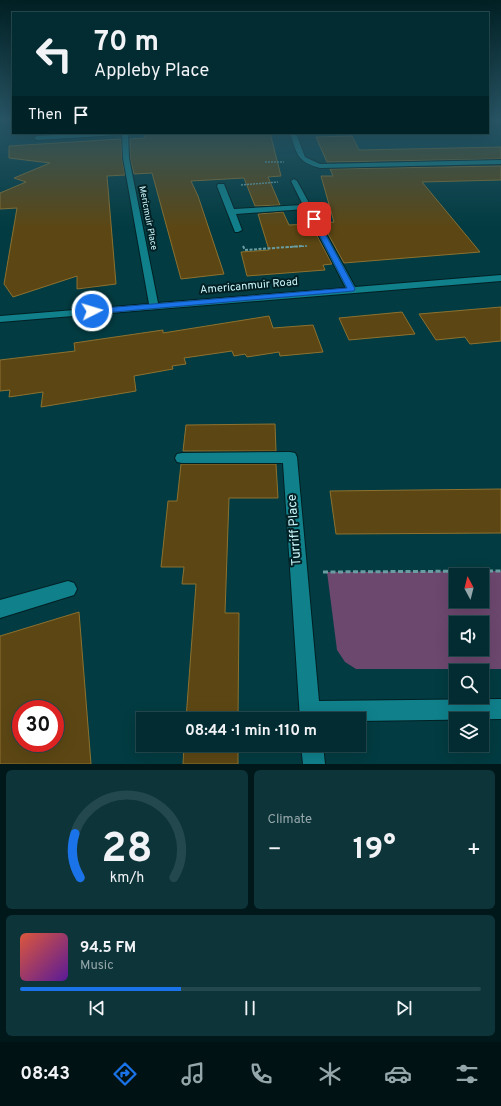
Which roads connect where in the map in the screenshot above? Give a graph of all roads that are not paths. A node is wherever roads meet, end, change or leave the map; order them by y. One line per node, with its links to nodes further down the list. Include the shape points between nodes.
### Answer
1 (126, 156): 11 (street, Mericmuir Place)
2 (301, 156): 3 (street, via 302,160 309,164 320,166)
3 (501, 162)
4 (294, 181): 6 (street)
5 (221, 186): 7 (street)
6 (308, 207): 7 (street); 10 (street)
7 (231, 212): 8 (street)
8 (238, 230)
9 (501, 278): 10 (street, Americanmuir Road)
10 (351, 289): 11 (street, Americanmuir Road)
11 (154, 306): 12 (street, Americanmuir Road)
12 (0, 319)
13 (182, 458): 17 (street, Turriff Place, via 290,457)
14 (68, 589): 15 (street)
15 (0, 609)
16 (501, 709): 18 (street, Turriff Place)
17 (310, 712)
18 (366, 713)
19 (313, 752): 20 (street)
20 (314, 764)

